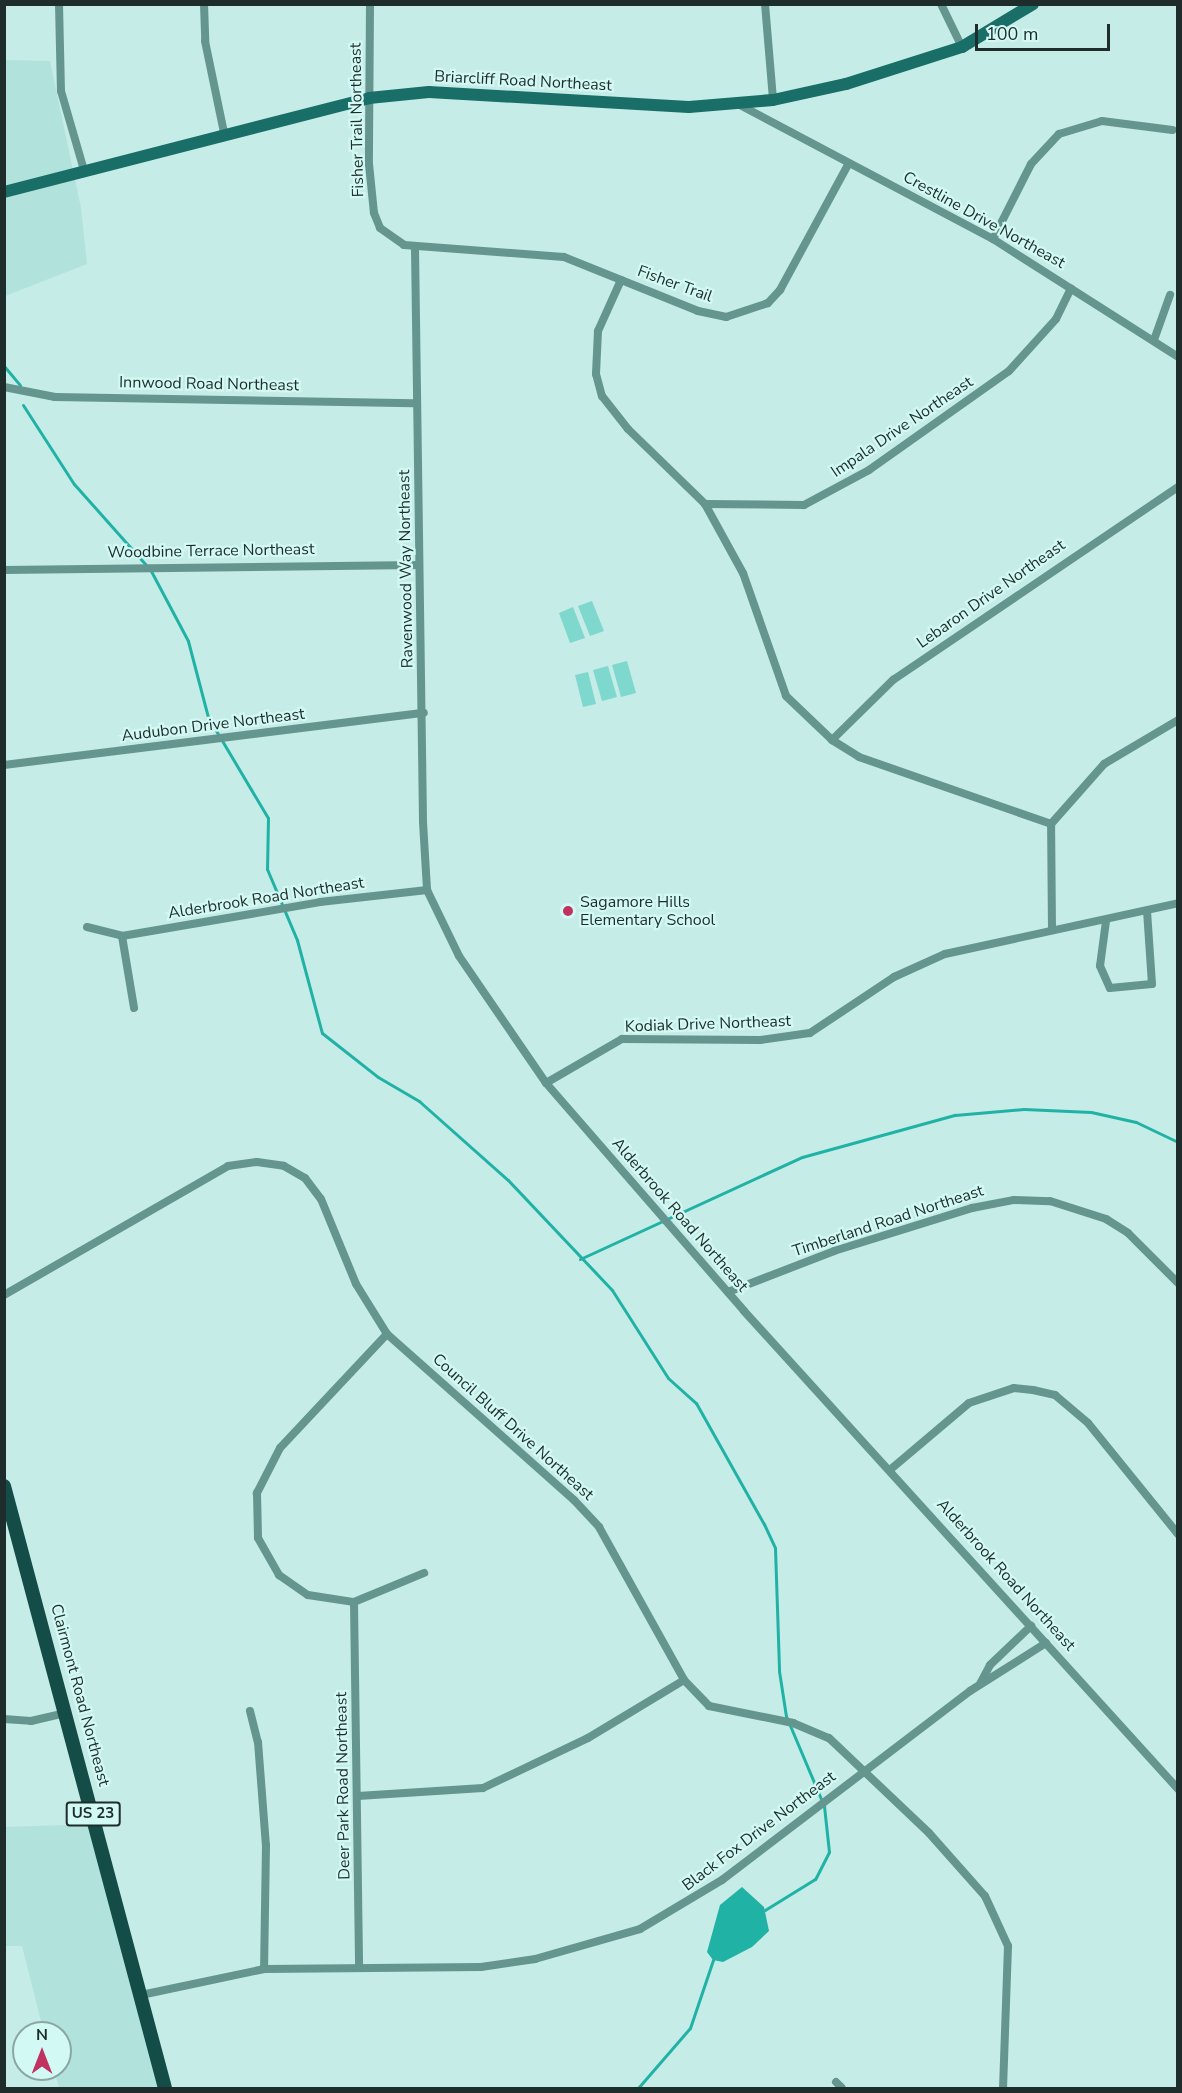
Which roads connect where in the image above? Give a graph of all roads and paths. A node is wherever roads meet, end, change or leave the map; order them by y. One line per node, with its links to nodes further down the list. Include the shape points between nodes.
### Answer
1 (59, 4): 14 (street, via 61,91)
2 (204, 4): 12 (street, via 205,41)
3 (370, 4): 8 (street, Fisher Trail Northeast)
4 (765, 4): 9 (street)
5 (941, 4): 7 (street)
6 (1033, 4): 7 (main road, Briarcliff Road Northeast)
7 (962, 47): 9 (main road, Briarcliff Road Northeast, via 846,84)
8 (369, 98): 10 (main road, Briarcliff Road Northeast, via 429,92 689,107); 12 (main road, Briarcliff Road Northeast); 17 (street, Fisher Trail Northeast, via 374,213 390,238)
9 (773, 100): 10 (main road, Briarcliff Road Northeast)
10 (738, 104): 13 (street, Crestline Drive Northeast)
11 (1172, 130): 16 (street, via 1102,121 1059,134 1031,164)
12 (224, 133): 14 (main road, Briarcliff Road Northeast)
13 (848, 165): 16 (street, Crestline Drive Northeast); 18 (street, Fisher Trail, via 794,268 768,303 726,317 699,311)
14 (84, 170): 15 (main road, Briarcliff Road Northeast)
15 (4, 192)
16 (993, 239): 19 (street, Crestline Drive Northeast)
17 (415, 248): 18 (street, Fisher Trail, via 548,254); 24 (street, Ravenwood Way Northeast)
18 (621, 280): 26 (street, via 598,331 596,374 602,396 627,429)
19 (1071, 288): 21 (street, Crestline Drive Northeast); 26 (street, Impala Drive Northeast, via 1056,319 1009,371 870,470 804,505)
20 (1170, 295): 21 (street)
21 (1154, 340): 22 (street, Crestline Drive Northeast)
22 (1178, 357)
23 (4, 387): 24 (street, Innwood Road Northeast, via 55,397)
24 (414, 403): 27 (street, Ravenwood Way Northeast)
25 (1178, 487): 31 (street, Lebaron Drive Northeast, via 893,680)
26 (705, 504): 31 (street, via 743,573 786,696)
27 (418, 565): 28 (street, Woodbine Terrace Northeast); 29 (street, Ravenwood Way Northeast)
28 (4, 570)
29 (424, 713): 32 (street, Audubon Drive Northeast); 34 (street, Ravenwood Way Northeast)
30 (1178, 720): 33 (street, via 1104,764)
31 (832, 740): 33 (street, via 891,771)
32 (4, 765)
33 (1052, 824): 39 (street)
34 (427, 890): 40 (street, Alderbrook Road Northeast, via 320,902); 42 (street, Alderbrook Road Northeast, via 476,986)
35 (1178, 903): 36 (street, Kodiak Drive Northeast)
36 (1147, 911): 37 (street, Kodiak Drive Northeast); 37 (street, via 1152,984 1110,988 1100,966)
37 (1106, 921): 39 (street, Kodiak Drive Northeast)
38 (87, 927): 40 (street, Alderbrook Road Northeast)
39 (1053, 929): 42 (street, Kodiak Drive Northeast, via 945,954 894,977 810,1033 760,1040 622,1039)
40 (122, 936): 41 (street)
41 (134, 1008)
42 (546, 1083): 44 (street, Alderbrook Road Northeast)
43 (1178, 1283): 44 (street, Timberland Road Northeast, via 1128,1233 1106,1219 1050,1201 1014,1200 972,1208 834,1251)
44 (728, 1292): 47 (street, Alderbrook Road Northeast)
45 (4, 1294): 46 (street, Council Bluff Drive Northeast, via 200,1179 228,1166 257,1162 284,1166 305,1178 321,1199 356,1284)
46 (387, 1334): 51 (street, via 279,1448 257,1492 258,1538 279,1575 308,1595); 54 (street, Council Bluff Drive Northeast, via 574,1500 599,1527)
47 (891, 1469): 49 (street, via 969,1403 1014,1388 1056,1395 1088,1423); 52 (street, Alderbrook Road Northeast)
48 (4, 1486): 57 (main road, Clairmont Road Northeast / US 23)
49 (1178, 1534)
50 (424, 1573): 51 (street)
51 (354, 1602): 61 (street, Deer Park Road Northeast)
52 (1031, 1626): 53 (street, Alderbrook Road Northeast); 55 (street, Black Fox Drive Northeast, via 990,1665)
53 (1046, 1643): 55 (street, Black Fox Drive Northeast); 60 (street, Alderbrook Road Northeast)
54 (684, 1680): 59 (street, Council Bluff Drive Northeast, via 709,1706 722,1712 794,1723 829,1738); 61 (street, via 588,1738 483,1788)
55 (980, 1684): 59 (street, Black Fox Drive Northeast)
56 (250, 1711): 63 (street, via 258,1742 267,1845)
57 (67, 1713): 58 (street, via 30,1720); 64 (main road, Clairmont Road Northeast / US 23)
58 (4, 1719)
59 (864, 1771): 62 (street, Black Fox Drive Northeast, via 722,1880 640,1929 535,1959 481,1967); 66 (street, Council Bluff Drive Northeast, via 929,1833 985,1896 1008,1946)
60 (1178, 1790)
61 (358, 1796): 62 (street, Deer Park Road Northeast)
62 (359, 1968): 63 (street, Black Fox Drive Northeast)
63 (264, 1969): 64 (street, Black Fox Drive Northeast)
64 (141, 1995): 65 (main road, Clairmont Road Northeast / US 23)
65 (165, 2088)
66 (1003, 2088)

